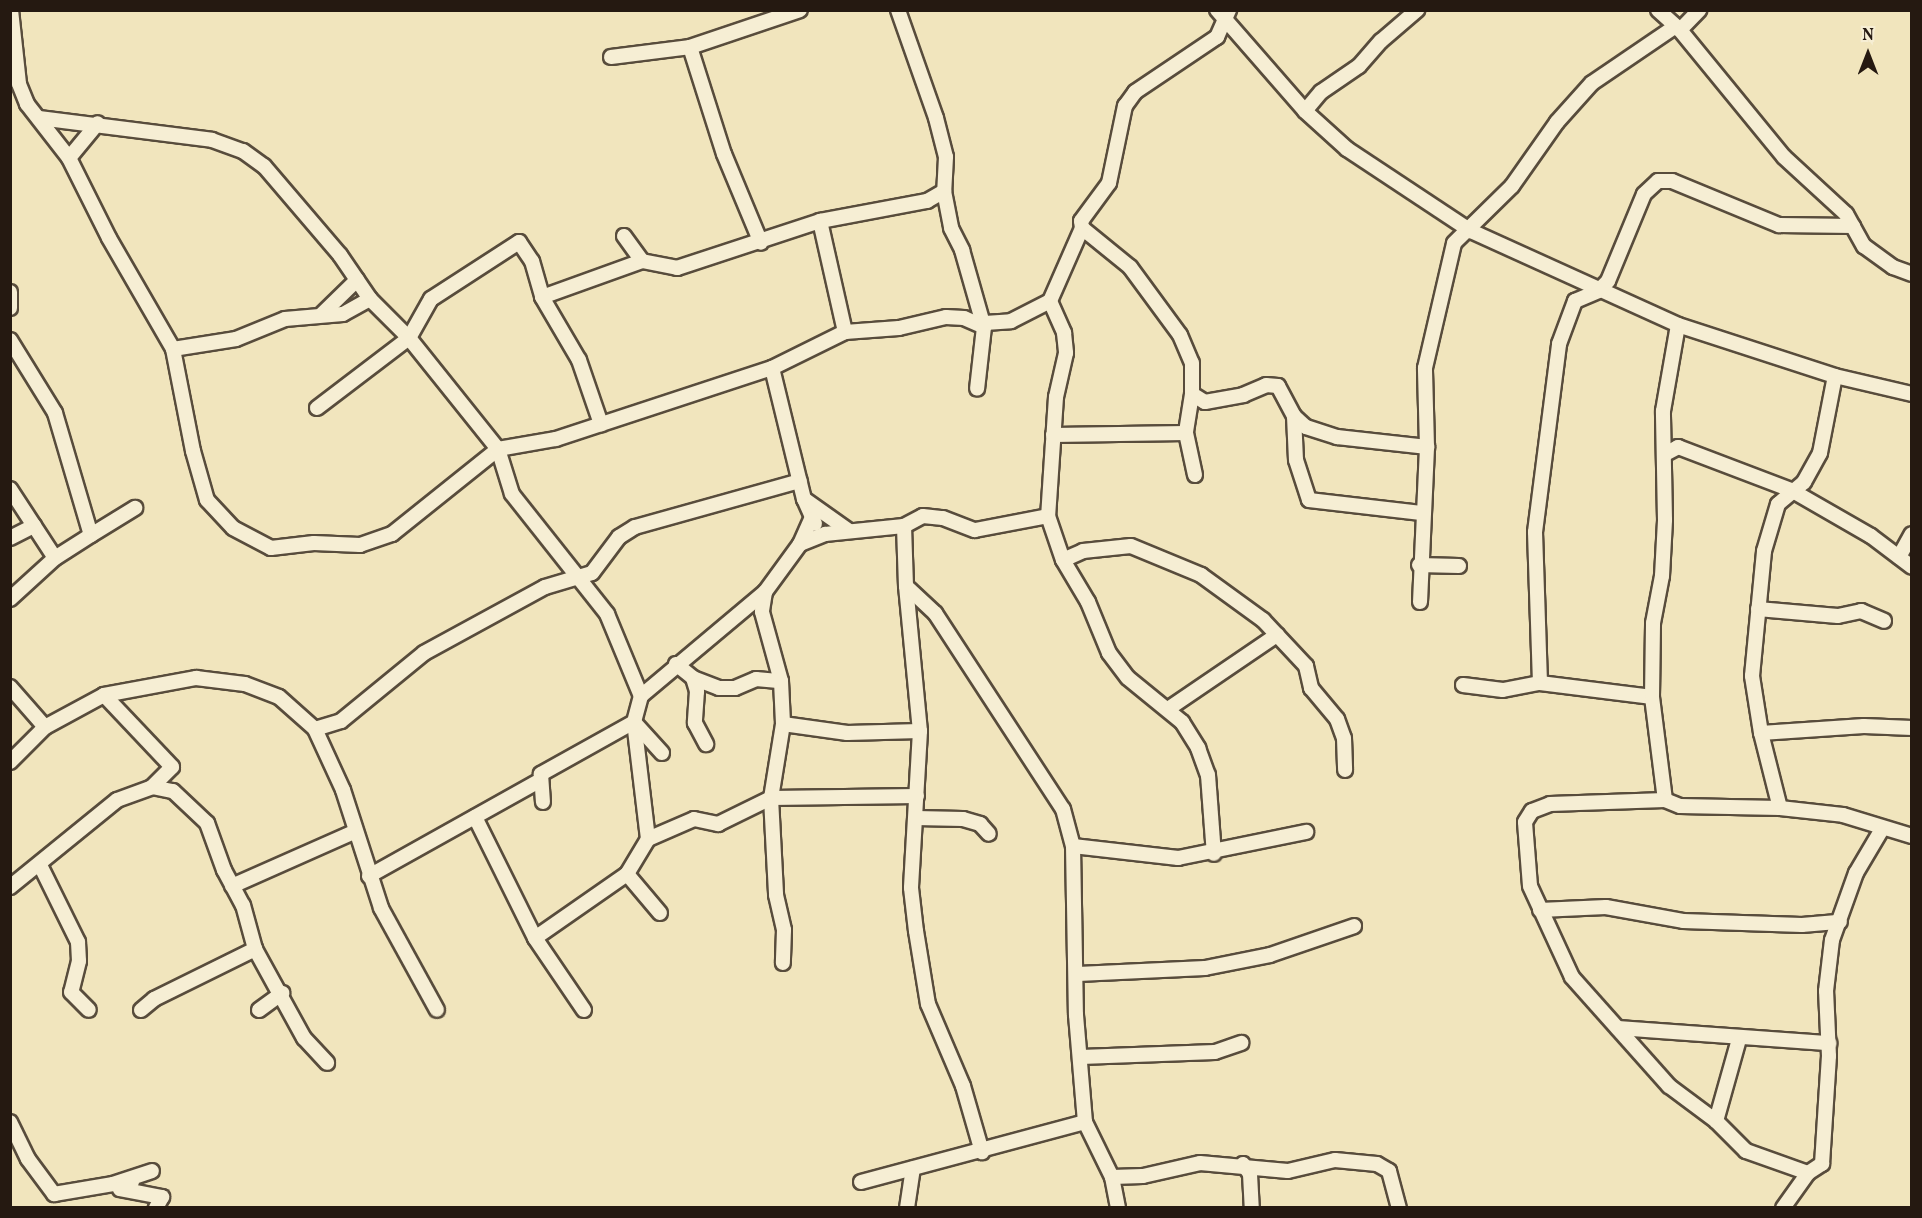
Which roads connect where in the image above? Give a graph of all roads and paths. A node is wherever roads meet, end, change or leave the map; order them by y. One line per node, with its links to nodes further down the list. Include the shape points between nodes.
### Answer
1 (10, 10): 13 (street, via 19,84 27,104)
2 (800, 10): 8 (street)
3 (898, 10): 16 (street, via 946,157)
4 (1417, 10): 12 (street, via 1359,66 1321,92)
5 (1658, 10): 9 (street)
6 (1699, 10): 9 (street)
7 (1223, 13): 12 (street); 19 (street, via 1217,37 1193,57 1135,92 1125,106 1108,183 1081,221)
8 (765, 15): 10 (street)
9 (1676, 29): 18 (street, via 1784,157 1824,191); 20 (street, via 1592,83 1557,122 1512,186)
10 (690, 47): 11 (street); 22 (street, via 724,154)
11 (611, 57)
12 (1305, 111): 20 (street, via 1347,149)
13 (39, 118): 14 (street); 15 (street)
14 (98, 123): 15 (street); 25 (street, via 157,135 212,140 243,151 264,166)
15 (69, 158): 38 (street, via 109,238)
16 (944, 191): 17 (street, via 927,201); 34 (street, via 951,228 962,250)
17 (820, 221): 22 (street); 35 (street)
18 (1853, 226): 24 (street, via 1864,246 1893,267); 26 (street, via 1779,225 1672,181 1658,181 1644,194 1608,280)
19 (1082, 228): 30 (street); 42 (street, via 1130,267 1169,318 1192,363)
20 (1471, 231): 26 (street); 49 (street, via 1454,243 1439,296 1425,368)
21 (624, 236): 23 (street)
22 (761, 243): 23 (street, via 677,268)
23 (642, 261): 28 (street)
24 (1911, 274)
25 (357, 280): 29 (street); 32 (street)
26 (1598, 291): 33 (street); 88 (street, via 1575,301 1559,344 1535,532)
27 (10, 292): 31 (street)
28 (542, 297): 36 (street, via 532,261 519,242 431,299); 46 (street, via 579,360)
29 (370, 298): 32 (street, via 343,314); 36 (street)
30 (1050, 301): 34 (street, via 1011,321 985,323); 48 (street, via 1064,333 1066,352)
31 (10, 308)
32 (322, 314): 38 (street, via 285,319 236,339)
33 (1678, 325): 40 (street); 51 (street, via 1663,411)
34 (984, 327): 35 (street, via 964,318 946,318); 41 (street)
35 (845, 332): 39 (street)
36 (409, 338): 44 (street); 50 (street)
37 (10, 340): 66 (street, via 55,412)
38 (174, 350): 50 (street, via 193,451 207,500 233,528 271,548 314,543 360,545 392,534)
39 (772, 368): 46 (street); 53 (street)
40 (1835, 376): 43 (street); 55 (street, via 1820,453 1804,482)
41 (977, 389)
42 (1192, 394): 45 (street, via 1205,402 1243,395 1266,385 1278,386); 47 (street)
43 (1911, 394)
44 (317, 408)
45 (1294, 416): 49 (street, via 1306,428 1336,437); 58 (street, via 1296,460 1309,500)
46 (601, 424): 50 (street, via 526,446)
47 (1186, 433): 48 (street); 52 (street)
48 (1053, 435): 59 (street)
49 (1427, 447): 58 (street)
50 (498, 449): 75 (street, via 512,494)
51 (1665, 454): 55 (street, via 1678,447); 93 (street, via 1662,576 1653,623)
52 (1195, 475)
53 (800, 481): 56 (street); 75 (street, via 635,527 619,537 592,573)
54 (10, 489): 62 (street)
55 (1791, 490): 69 (street); 80 (street, via 1778,504 1764,551)
56 (804, 499): 60 (street); 63 (street)
57 (135, 508): 66 (street)
58 (1421, 513): 72 (street)
59 (1048, 516): 61 (street, via 975,530 923,516); 71 (street)
60 (811, 519): 64 (street); 68 (street)
61 (904, 525): 63 (street); 76 (street)
62 (34, 526): 67 (street); 70 (street)
63 (848, 530): 64 (street)
64 (825, 534): 68 (street)
65 (1911, 534): 69 (street)
66 (92, 535): 70 (street)
67 (10, 538)
68 (800, 544): 77 (street)
69 (1899, 557): 74 (street)
70 (55, 558): 78 (street)
71 (1063, 560): 84 (street, via 1083,551 1131,546 1202,574); 94 (street, via 1088,602 1109,654 1128,678)
72 (1419, 564): 73 (street); 79 (street)
73 (1459, 566)
74 (1911, 567)
75 (579, 577): 92 (street, via 606,614); 99 (street, via 545,587 424,653 340,721)
76 (906, 585): 100 (street); 121 (street, via 935,613 1063,809)
77 (765, 592): 81 (street); 82 (street)
78 (10, 599)
79 (1420, 602)
80 (1758, 609): 83 (street, via 1838,616 1861,611); 101 (street, via 1752,676)
81 (747, 610): 82 (street); 85 (street)
82 (762, 612): 87 (street, via 771,631)
83 (1884, 621)
84 (1277, 635): 94 (street); 105 (street, via 1306,666 1311,688 1336,719 1344,738)
85 (676, 664): 86 (street); 92 (street)
86 (693, 678): 87 (street, via 719,688 735,688 756,679); 102 (street, via 697,691 694,723)
87 (781, 681): 96 (street)
88 (1540, 683): 89 (street, via 1503,690); 93 (street)
89 (1463, 685)
90 (10, 687): 97 (street)
91 (104, 695): 97 (street); 99 (street, via 196,678 245,684 279,697); 107 (street, via 172,767)
92 (642, 696): 95 (street)
93 (1652, 697): 110 (street)
94 (1168, 709): 122 (street, via 1182,722 1208,775)
95 (634, 722): 103 (street); 106 (street, via 546,770); 120 (street)
96 (783, 723): 100 (street, via 847,733); 109 (street)
97 (45, 727): 104 (street)
98 (1911, 728): 101 (street, via 1864,726)
99 (315, 729): 116 (street, via 343,790)
100 (920, 730): 108 (street)
101 (1761, 733): 112 (street)
102 (706, 744)
103 (662, 753)
104 (10, 762)
105 (1345, 770)
106 (539, 782): 111 (street); 113 (street)
107 (152, 788): 123 (street, via 117,800); 126 (street, via 173,791 207,823)
108 (917, 796): 109 (street); 114 (street)
109 (771, 798): 120 (street, via 718,824 694,819); 134 (street, via 776,895 784,930)
110 (1665, 800): 112 (street, via 1680,806); 128 (street, via 1550,804 1532,811 1524,841 1530,886)
111 (543, 801)
112 (1780, 808): 115 (street, via 1843,815)
113 (475, 817): 125 (street); 132 (street)
114 (916, 818): 118 (street, via 963,819 980,824); 151 (street, via 911,888 928,1004 963,1086)
115 (1882, 829): 119 (street); 130 (street, via 1856,873)
116 (354, 832): 125 (street); 126 (street)
117 (1306, 832): 122 (street)
118 (989, 834)
119 (1911, 836)
120 (648, 839): 124 (street)
121 (1073, 846): 122 (street, via 1178,858); 135 (street)
122 (1214, 854)
123 (40, 865): 127 (street); 137 (street, via 78,942 79,962 71,992)
124 (627, 874): 129 (street); 132 (street)
125 (369, 876): 140 (street, via 381,908)
126 (232, 886): 133 (street, via 243,905)
127 (10, 887)
128 (1540, 910): 130 (street, via 1606,907 1683,921 1802,926); 142 (street, via 1572,977)
129 (660, 913)
130 (1840, 922): 145 (street, via 1832,940 1826,991)
131 (1354, 926): 135 (street, via 1270,955 1205,968)
132 (535, 938): 141 (street)
133 (255, 949): 136 (street); 138 (street, via 154,999)
134 (783, 963)
135 (1078, 974): 146 (street, via 1076,1015)
136 (282, 993): 139 (street); 147 (street, via 304,1038)
137 (89, 1010)
138 (141, 1010)
139 (259, 1010)
140 (437, 1010)
141 (584, 1010)
142 (1618, 1028): 143 (street); 148 (street, via 1670,1086)
143 (1739, 1039): 145 (street); 148 (street)
144 (1241, 1043): 146 (street, via 1215,1052)
145 (1829, 1043): 154 (street, via 1822,1164)
146 (1081, 1057): 150 (street)
147 (327, 1063)
148 (1716, 1121): 154 (street, via 1746,1151)
149 (10, 1122): 157 (street, via 28,1160 54,1194 113,1184 152,1171 120,1189 162,1197)
150 (1085, 1122): 151 (street); 155 (street)
151 (982, 1152): 153 (street)
152 (1243, 1164): 155 (street, via 1200,1163 1143,1176); 160 (street, via 1250,1174); 161 (street, via 1288,1171 1335,1160 1385,1166)
153 (913, 1168): 156 (street); 158 (street)
154 (1808, 1173): 162 (street)
155 (1112, 1177): 159 (street)
156 (861, 1182)
157 (156, 1208)
158 (907, 1208)
159 (1118, 1208)
160 (1252, 1208)
161 (1399, 1208)
162 (1783, 1208)

